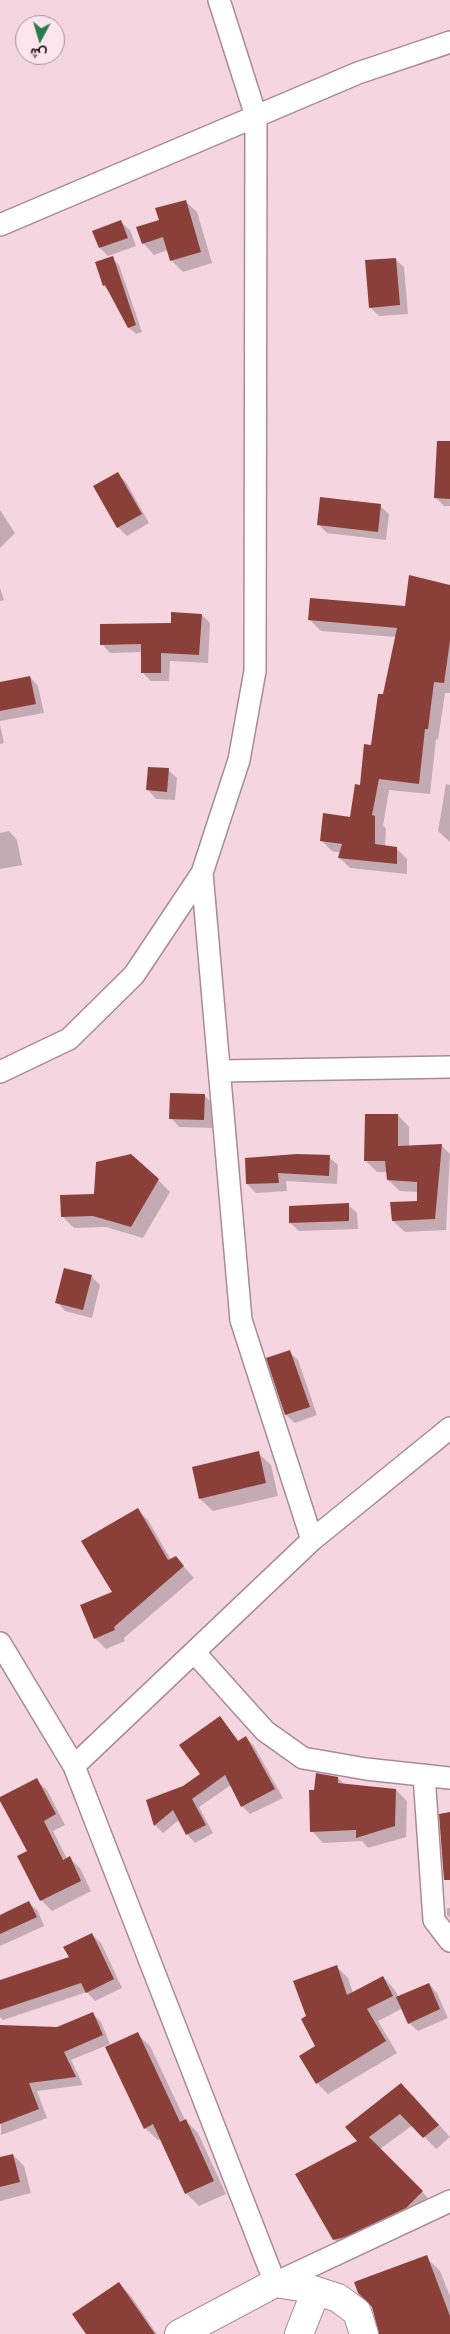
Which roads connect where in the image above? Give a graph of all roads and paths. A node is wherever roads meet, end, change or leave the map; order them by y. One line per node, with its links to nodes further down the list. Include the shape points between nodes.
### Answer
1 (219, 0): 3 (street)
2 (450, 42): 3 (street, via 358,73)
3 (256, 116): 4 (street); 5 (street, via 255,671 239,760)
4 (0, 225)
5 (202, 873): 7 (street); 8 (street, via 134,975 69,1039)
6 (450, 1067): 7 (street)
7 (220, 1071): 10 (street, via 242,1320)
8 (0, 1072)
9 (450, 1428): 10 (street)
10 (312, 1540): 12 (street)
11 (0, 1643): 13 (street)
12 (194, 1652): 13 (street); 14 (street, via 265,1732 302,1758)
13 (74, 1766): 18 (street)
14 (424, 1775): 15 (street); 16 (street, via 434,1920)
15 (450, 1778)
16 (450, 1941)
17 (450, 2201): 18 (street)
18 (274, 2283): 19 (street); 20 (street)
19 (316, 2291): 21 (street); 22 (street, via 338,2298 357,2312)
20 (179, 2334)
21 (299, 2334)
22 (364, 2334)

